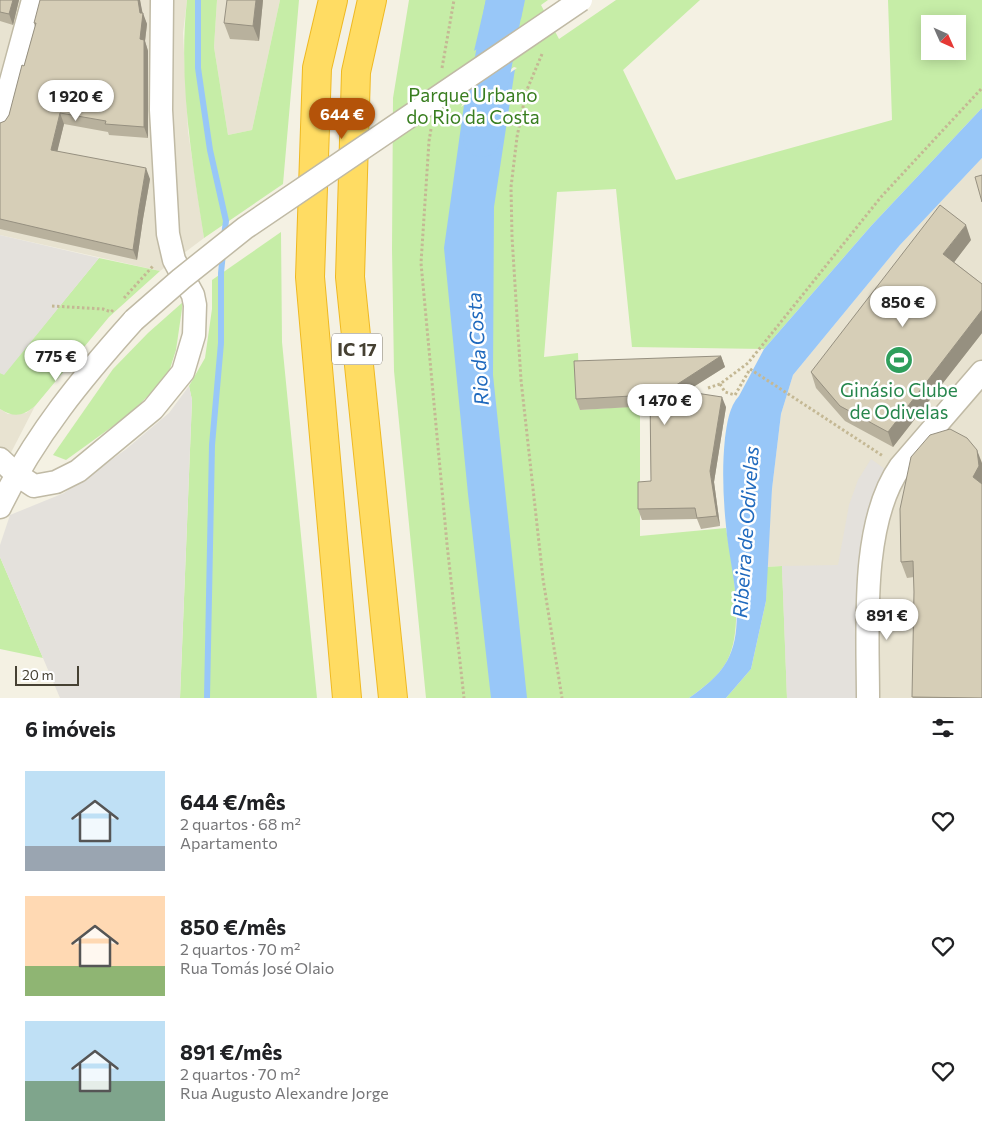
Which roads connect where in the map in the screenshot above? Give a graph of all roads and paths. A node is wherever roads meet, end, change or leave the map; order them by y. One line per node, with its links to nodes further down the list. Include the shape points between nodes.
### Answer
1 (32, 0): 10 (street)
2 (162, 0): 12 (street, via 162,110 168,234)
3 (332, 0): 20 (highway, IC 17, via 317,68 310,278)
4 (372, 0): 21 (highway, IC 17, via 356,72 350,277)
5 (454, 0): 8 (path)
6 (581, 0): 17 (street, bridge, via 245,228 181,279 134,320)
7 (544, 50): 23 (path, via 526,92 517,137 511,188 512,237 521,380 543,579)
8 (440, 75)
9 (982, 88): 15 (path, via 881,197 748,363)
10 (0, 122)
11 (432, 122): 22 (path, via 421,263)
12 (172, 252): 13 (path, via 163,255 111,312); 17 (street, via 195,305 194,335 183,372 153,409 78,471 56,482 34,486)
13 (52, 306)
14 (980, 380): 18 (street)
15 (720, 384): 16 (path); 18 (path, via 725,392 735,396 750,369)
16 (708, 388)
17 (8, 467): 19 (street)
18 (900, 467): 24 (street, via 880,507 872,546)
19 (0, 507)
20 (346, 698)
21 (392, 698)
22 (464, 698)
23 (562, 698)
24 (868, 698)

